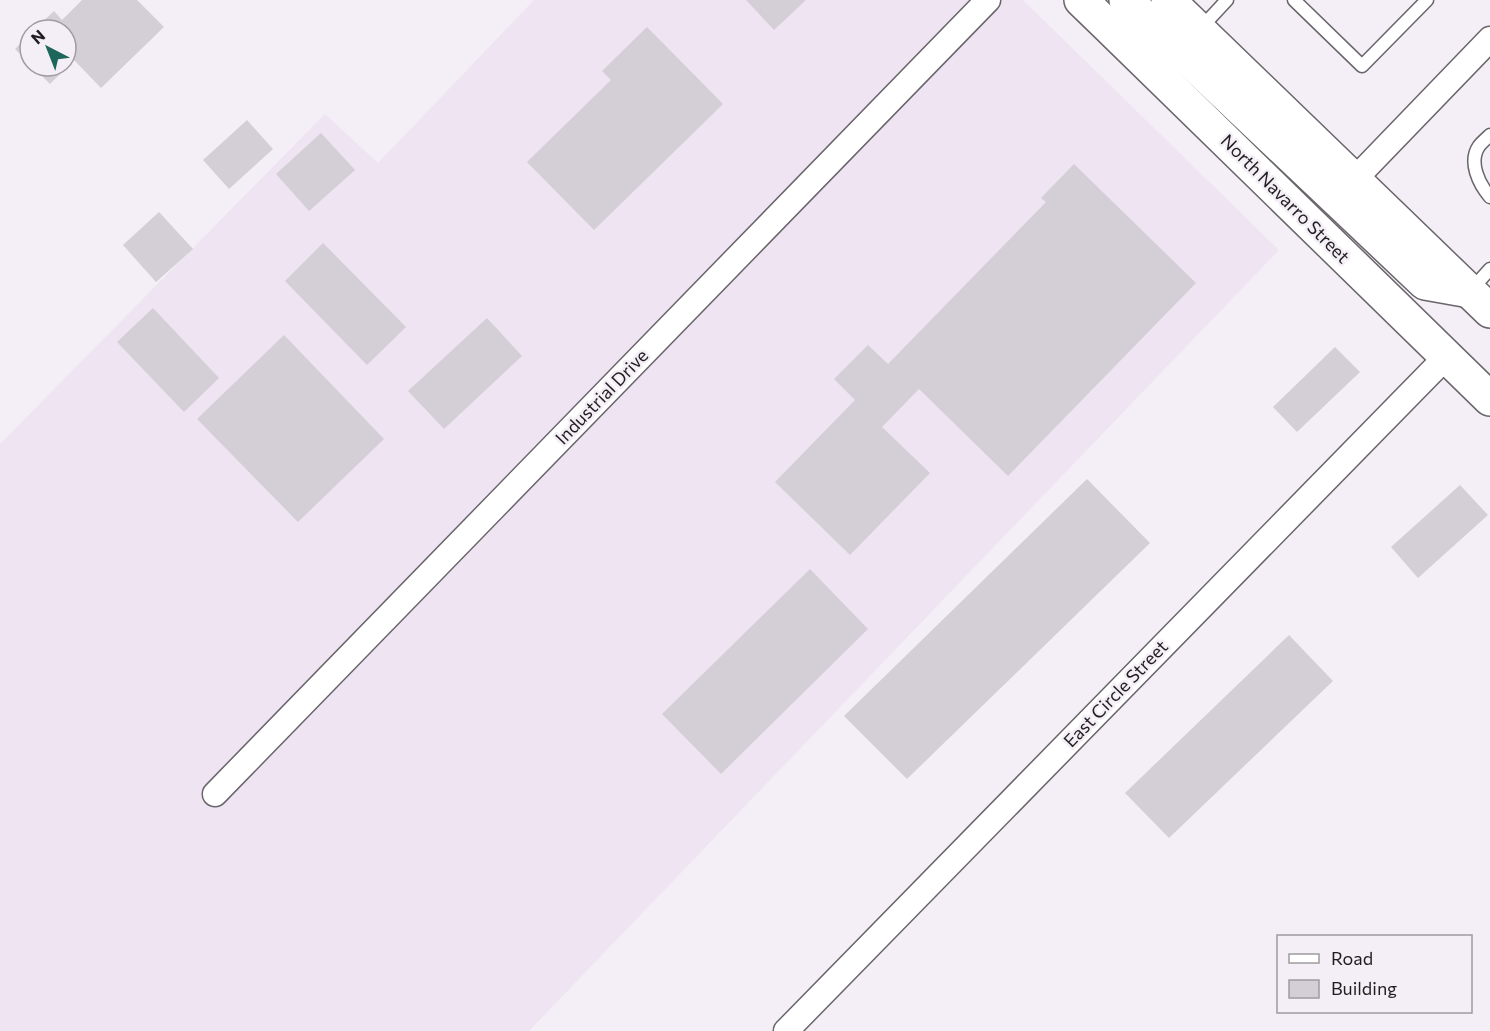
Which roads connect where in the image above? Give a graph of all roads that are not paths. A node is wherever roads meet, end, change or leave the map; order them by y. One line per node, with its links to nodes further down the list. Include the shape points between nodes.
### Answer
1 (988, 0): 16 (street, Industrial Drive)
2 (1081, 0): 14 (main road, North Navarro Street)
3 (1126, 0): 13 (main road, via 1425,283)
4 (1168, 0): 8 (main road)
5 (1227, 0): 8 (lane)
6 (1294, 0): 7 (lane, via 1362,66)
7 (1427, 0)
8 (1199, 30): 11 (main road)
9 (1490, 39): 11 (street)
10 (1490, 135): 12 (lane, via 1478,147 1475,165 1479,184)
11 (1354, 180): 13 (main road)
12 (1490, 197)
13 (1483, 290)
14 (1446, 357): 15 (main road, North Navarro Street); 17 (street, East Circle Street)
15 (1490, 399)
16 (215, 794)
17 (786, 1031)

